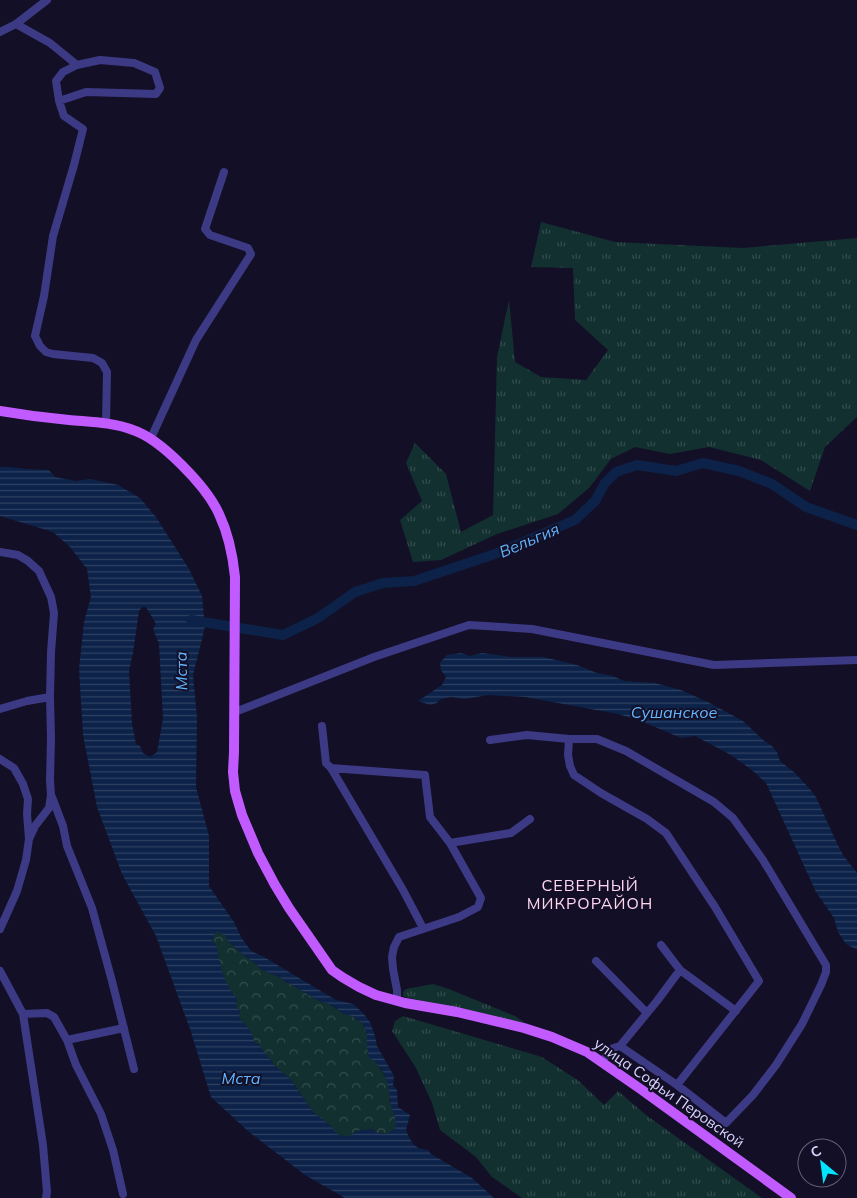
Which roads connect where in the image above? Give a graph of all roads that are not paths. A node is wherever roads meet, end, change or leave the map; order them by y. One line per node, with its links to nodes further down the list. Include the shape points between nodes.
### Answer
1 (48, 0): 2 (street)
2 (16, 24): 3 (street); 4 (street, via 50,43)
3 (0, 32)
4 (77, 65): 5 (street, via 56,80); 5 (street, via 100,60 134,62 155,72 160,88 156,94 86,92)
5 (59, 101): 8 (street, via 64,116 83,129 53,236 35,336 46,352 93,358 102,363 107,372)
6 (224, 172): 9 (street, via 205,230 210,236 248,248 251,254 196,340)
7 (0, 411): 8 (main road, улица Софьи Перовской)
8 (106, 423): 9 (main road, улица Софьи Перовской, via 135,430)
9 (150, 438): 14 (main road, улица Софьи Перовской, via 198,483 223,524 233,562 235,587)
10 (0, 552): 12 (street, via 18,555 39,571 51,598 54,613)
11 (857, 660): 14 (street, via 714,665 532,629 469,625 374,657)
12 (50, 697): 13 (street); 20 (street)
13 (0, 708)
14 (234, 712): 30 (main road, улица Софьи Перовской, via 235,791 251,838 275,886 332,970 376,996)
15 (322, 726): 19 (street, via 326,763)
16 (569, 739): 17 (street, via 527,735); 31 (street, via 568,755 574,776 665,832 715,907 759,981); 39 (street, via 597,739 626,751 714,802 733,818 763,860 826,965 821,985 802,1024 753,1095 726,1123)
17 (490, 740)
18 (0, 759): 22 (street, via 14,768 23,784 28,798)
19 (331, 768): 23 (street, via 424,775 430,817); 24 (street)
20 (51, 795): 22 (street, via 49,808); 34 (street, via 92,908)
21 (530, 819): 23 (street, via 511,834)
22 (29, 839): 25 (street, via 17,891)
23 (450, 843): 24 (street, via 481,898 478,907)
24 (424, 928): 30 (street, via 399,937 394,947 393,969)
25 (0, 929)
26 (661, 945): 28 (street)
27 (596, 961): 32 (street)
28 (680, 970): 31 (street); 32 (street)
29 (0, 972): 33 (street)
30 (401, 1002): 37 (main road, улица Софьи Перовской, via 524,1028 568,1043)
31 (736, 1010): 39 (street)
32 (647, 1013): 36 (street)
33 (23, 1014): 35 (street, via 46,1012 54,1017); 41 (street, via 43,1145)
34 (124, 1028): 35 (street); 38 (street)
35 (67, 1040): 40 (street, via 101,1114)
36 (620, 1046): 37 (street, via 613,1048); 39 (street)
37 (601, 1062): 42 (main road, улица Софьи Перовской)
38 (134, 1069)
39 (677, 1085)
40 (123, 1194)
41 (46, 1198)
42 (791, 1198)

